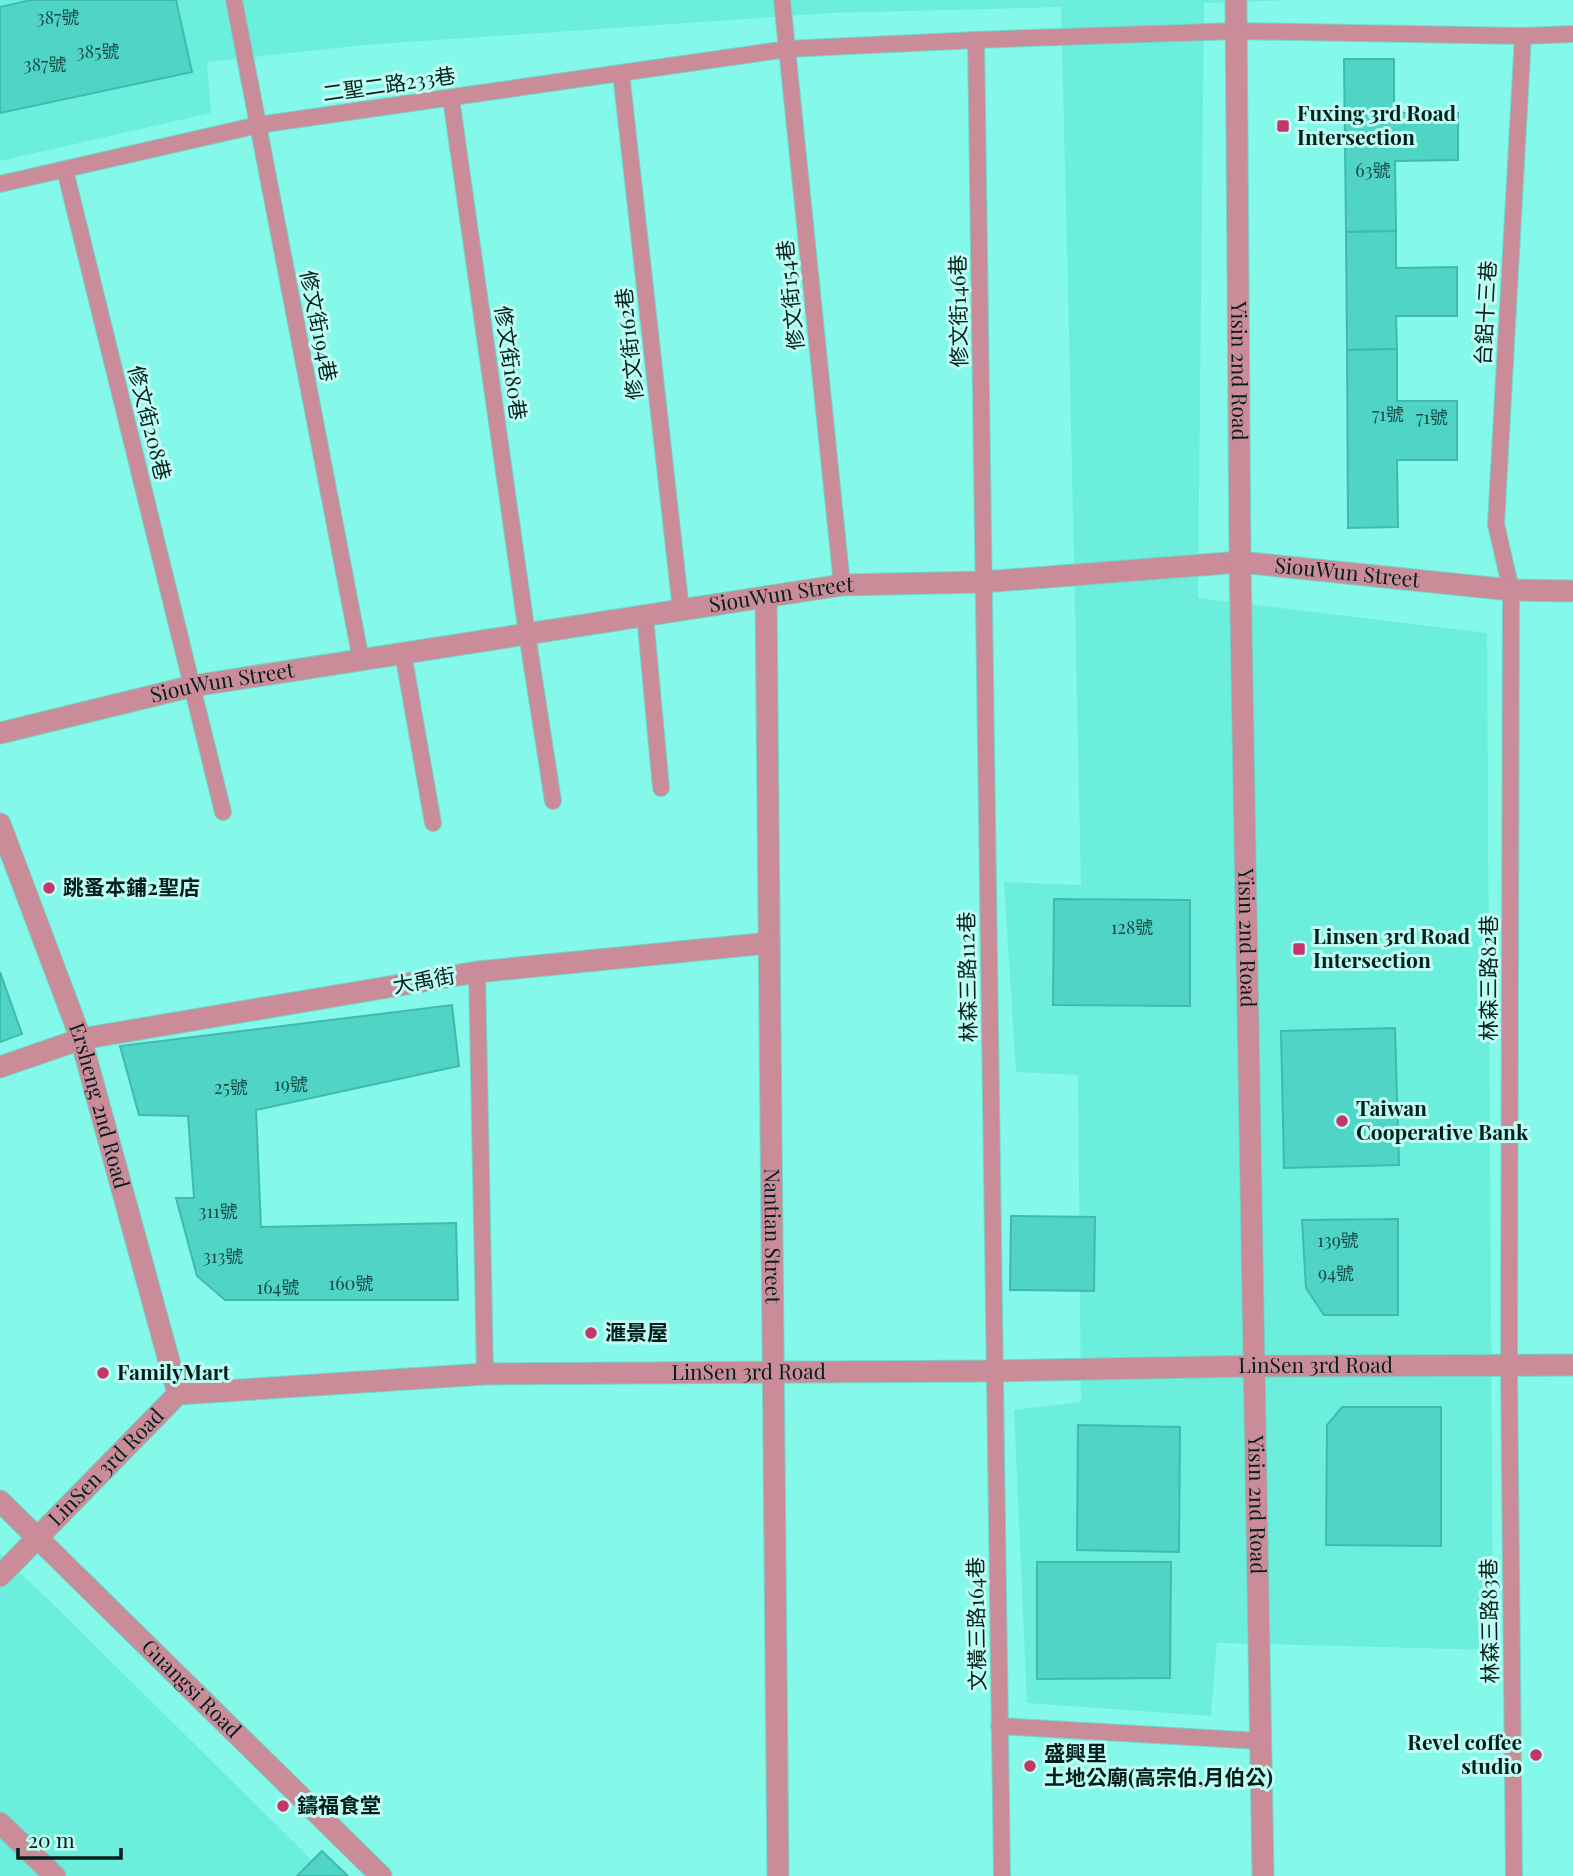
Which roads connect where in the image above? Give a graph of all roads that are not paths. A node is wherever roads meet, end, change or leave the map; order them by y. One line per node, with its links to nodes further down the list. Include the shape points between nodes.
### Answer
1 (234, 0): 11 (lane, 修文街194巷)
2 (782, 0): 8 (lane, 修文街154巷)
3 (1236, 0): 4 (street, Yisin 2nd Road)
4 (1236, 31): 6 (lane, 二聖二路233巷); 7 (lane, 二聖二路233巷); 14 (street, Yisin 2nd Road)
5 (1573, 34): 6 (lane, 二聖二路233巷)
6 (1523, 36): 17 (lane, 台鋁十三巷, via 1496,524)
7 (976, 40): 8 (lane, 二聖二路233巷); 15 (lane, 修文街146巷)
8 (787, 49): 9 (lane, 二聖二路233巷); 16 (lane, 修文街154巷)
9 (621, 73): 10 (lane, 二聖二路233巷); 20 (lane, 修文街162巷)
10 (452, 97): 11 (lane, 二聖二路233巷); 22 (lane, 修文街180巷)
11 (258, 125): 12 (lane, 二聖二路233巷); 24 (lane, 修文街194巷)
12 (65, 170): 13 (lane, 二聖二路233巷); 25 (lane, 修文街208巷)
13 (0, 184)
14 (1240, 562): 15 (street, SiouWun Street); 17 (street, SiouWun Street); 37 (street, Yisin 2nd Road)
15 (984, 582): 16 (street, SiouWun Street); 39 (lane, 林森三路112巷)
16 (842, 585): 19 (street, SiouWun Street)
17 (1511, 590): 18 (street, SiouWun Street); 38 (lane, 林森三路82巷)
18 (1573, 591)
19 (766, 597): 20 (street, SiouWun Street); 32 (street, Nantian Street)
20 (681, 610): 21 (street, SiouWun Street)
21 (645, 616): 22 (street, SiouWun Street); 27 (lane)
22 (527, 634): 23 (street, SiouWun Street); 28 (lane, 修文街180巷)
23 (403, 653): 24 (street, SiouWun Street); 30 (lane)
24 (361, 660): 25 (street, SiouWun Street)
25 (193, 686): 26 (street, SiouWun Street); 29 (lane, 修文街208巷)
26 (0, 733)
27 (661, 788)
28 (553, 801)
29 (223, 812)
30 (433, 823)
31 (0, 824): 34 (street, Ersheng 2nd Road)
32 (769, 943): 33 (street, 大禹街); 40 (street, Nantian Street)
33 (477, 972): 34 (street, 大禹街); 41 (lane)
34 (81, 1039): 35 (street, 大禹街); 42 (street, Ersheng 2nd Road)
35 (0, 1067)
36 (1573, 1365): 38 (street, LinSen 3rd Road)
37 (1255, 1366): 38 (street, LinSen 3rd Road); 39 (street, LinSen 3rd Road); 47 (street, Yisin 2nd Road)
38 (1509, 1366): 54 (lane, 林森三路83巷)
39 (994, 1371): 40 (street, LinSen 3rd Road); 46 (lane, 文橫三路164巷)
40 (774, 1372): 41 (street, LinSen 3rd Road); 51 (street, Nantian Street)
41 (485, 1374): 42 (street, LinSen 3rd Road)
42 (178, 1394): 44 (street, LinSen 3rd Road)
43 (0, 1501): 44 (street, Guangsi Road)
44 (38, 1538): 45 (street, LinSen 3rd Road); 50 (street, Guangsi Road)
45 (0, 1576)
46 (999, 1726): 47 (lane); 52 (lane, 文橫三路164巷)
47 (1260, 1741): 53 (street, Yisin 2nd Road)
48 (0, 1823): 49 (street)
49 (55, 1876)
50 (382, 1876)
51 (778, 1876)
52 (1002, 1876)
53 (1263, 1876)
54 (1514, 1876)

